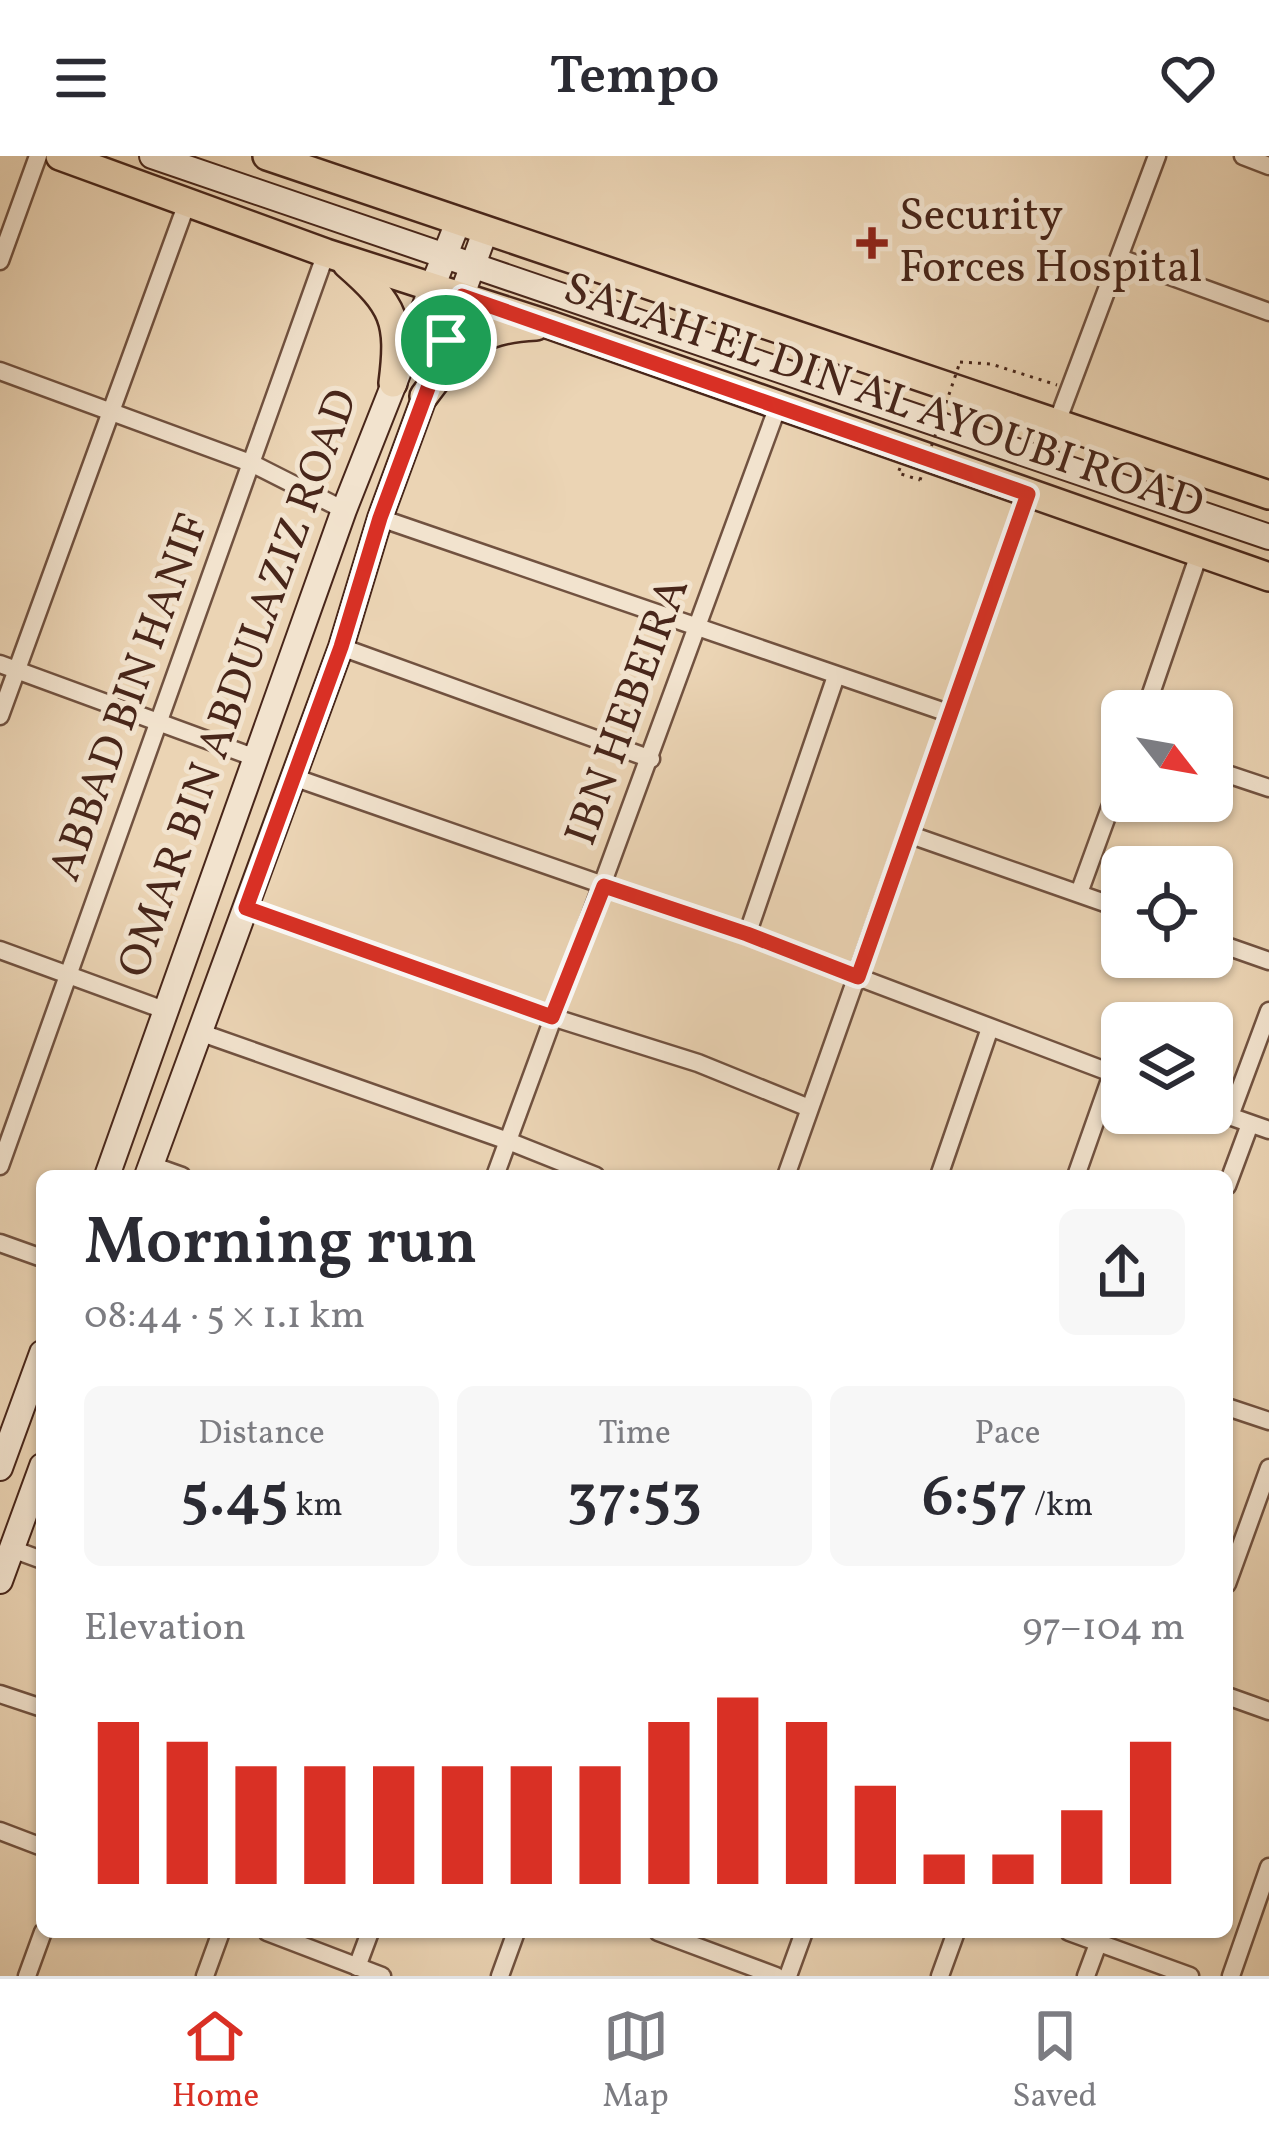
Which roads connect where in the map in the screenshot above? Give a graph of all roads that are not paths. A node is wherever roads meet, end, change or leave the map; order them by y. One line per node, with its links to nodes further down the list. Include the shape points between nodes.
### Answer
1 (38, 156): 13 (street)
2 (61, 156): 8 (main road, SALAH EL DIN AL AYOUBI ROAD)
3 (152, 156): 11 (main road)
4 (267, 156): 9 (main road, SALAH EL DIN AL AYOUBI ROAD)
5 (1157, 156): 12 (street)
6 (1243, 156): 7 (street)
7 (1269, 166)
8 (187, 203): 10 (main road, SALAH EL DIN AL AYOUBI ROAD); 23 (street)
9 (472, 227): 11 (main road, OMAR BIN ABDULAZIZ ROAD); 14 (main road, OMAR BIN ABDULAZIZ ROAD); 24 (main road, SALAH EL DIN AL AYOUBI ROAD)
10 (332, 255): 15 (main road, SALAH EL DIN AL AYOUBI ROAD); 20 (main road, via 377,292 395,320); 25 (street, ABBAD BIN HANIF)
11 (445, 258): 14 (main road); 15 (main road, OMAR BIN ABDULAZIZ ROAD)
12 (1120, 258): 17 (street); 24 (street)
13 (0, 260)
14 (473, 268): 16 (main road, OMAR BIN ABDULAZIZ ROAD); 30 (main road)
15 (434, 286): 16 (main road, SALAH EL DIN AL AYOUBI ROAD); 20 (main road, OMAR BIN ABDULAZIZ ROAD)
16 (462, 296): 18 (main road, SALAH EL DIN AL AYOUBI ROAD); 21 (main road, OMAR BIN ABDULAZIZ ROAD)
17 (1269, 312)
18 (550, 326): 21 (main road, via 478,337); 22 (main road, SALAH EL DIN AL AYOUBI ROAD)
19 (0, 371): 23 (street)
20 (393, 383): 28 (main road, OMAR BIN ABDULAZIZ ROAD)
21 (424, 396): 29 (main road, OMAR BIN ABDULAZIZ ROAD)
22 (778, 406): 26 (main road, SALAH EL DIN AL AYOUBI ROAD); 33 (street, IBN HEBEIRA)
23 (112, 412): 25 (street); 35 (street)
24 (1056, 425): 27 (main road, SALAH EL DIN AL AYOUBI ROAD)
25 (254, 464): 28 (street); 40 (street, ABBAD BIN HANIF)
26 (1028, 494): 31 (main road, SALAH EL DIN AL AYOUBI ROAD); 38 (street)
27 (1269, 495)
28 (344, 510): 41 (main road, OMAR BIN ABDULAZIZ ROAD)
29 (380, 518): 33 (street); 34 (main road, OMAR BIN ABDULAZIZ ROAD)
30 (1269, 537)
31 (1199, 554): 32 (main road, SALAH EL DIN AL AYOUBI ROAD); 37 (street)
32 (1269, 577)
33 (697, 627): 36 (street); 42 (street, IBN HEBEIRA)
34 (341, 647): 42 (street); 44 (main road, OMAR BIN ABDULAZIZ ROAD)
35 (9, 667): 39 (street); 40 (street)
36 (836, 676): 38 (street); 52 (street)
37 (1152, 690)
38 (951, 714): 47 (street)
39 (0, 716)
40 (160, 723): 41 (street); 56 (street, ABBAD BIN HANIF)
41 (256, 758): 58 (main road, OMAR BIN ABDULAZIZ ROAD)
42 (651, 759): 48 (street, IBN HEBEIRA)
43 (1233, 776): 45 (street)
44 (292, 777): 48 (street); 51 (main road, OMAR BIN ABDULAZIZ ROAD)
45 (1269, 788)
46 (1104, 822): 49 (street)
47 (908, 834): 49 (street); 57 (street)
48 (604, 886): 52 (street); 60 (street, IBN HEBEIRA)
49 (1078, 893): 50 (street)
50 (1101, 901)
51 (246, 908): 60 (street); 62 (main road, OMAR BIN ABDULAZIZ ROAD)
52 (747, 934): 57 (street)
53 (1233, 948): 55 (street)
54 (0, 950): 56 (street)
55 (1269, 961)
56 (69, 975): 58 (street); 71 (street, ABBAD BIN HANIF)
57 (858, 977): 61 (street); 65 (street)
58 (167, 1011): 72 (main road, OMAR BIN ABDULAZIZ ROAD)
59 (1269, 1011): 64 (street)
60 (552, 1017): 65 (street); 70 (street, IBN HEBEIRA)
61 (990, 1028): 63 (street); 77 (street)
62 (199, 1032): 70 (street); 73 (main road, OMAR BIN ABDULAZIZ ROAD)
63 (1101, 1070)
64 (1233, 1088)
65 (809, 1108): 76 (street)
66 (1101, 1115): 78 (street)
67 (1233, 1118): 68 (street)
68 (1250, 1124): 69 (street); 79 (street)
69 (1269, 1130)
70 (508, 1141): 74 (street, IBN HEBEIRA); 75 (street)
71 (0, 1166)
72 (109, 1170)
73 (149, 1170)
74 (497, 1170)
75 (581, 1170)
76 (788, 1170)
77 (941, 1170)
78 (1078, 1170)
79 (1233, 1170)
80 (0, 1243): 81 (street)
81 (36, 1256)
82 (36, 1369): 85 (main road)
83 (1233, 1408): 84 (street)
84 (1269, 1421)
85 (0, 1468)
86 (1269, 1468): 90 (street)
87 (36, 1483): 88 (main road)
88 (12, 1549): 89 (street); 91 (main road)
89 (36, 1558)
90 (1233, 1567)
91 (0, 1581)
92 (0, 1694): 94 (street)
93 (1233, 1698): 95 (street)
94 (36, 1706)
95 (1269, 1711)
96 (0, 1831): 97 (street)
97 (36, 1844)
98 (1269, 1868): 119 (street)
99 (41, 1938): 110 (street)
100 (219, 1938): 111 (street)
101 (282, 1938): 109 (street)
102 (368, 1938): 109 (street)
103 (514, 1938): 113 (street)
104 (674, 1938): 114 (street)
105 (802, 1938): 115 (street)
106 (954, 1938): 116 (street)
107 (1100, 1938): 117 (street)
108 (1102, 1938): 118 (street)
109 (357, 1967): 112 (street)
110 (27, 1976)
111 (205, 1976)
112 (382, 1976)
113 (500, 1976)
114 (776, 1976)
115 (788, 1976)
116 (940, 1976)
117 (1086, 1976)
118 (1190, 1976)
119 (1231, 1976)

